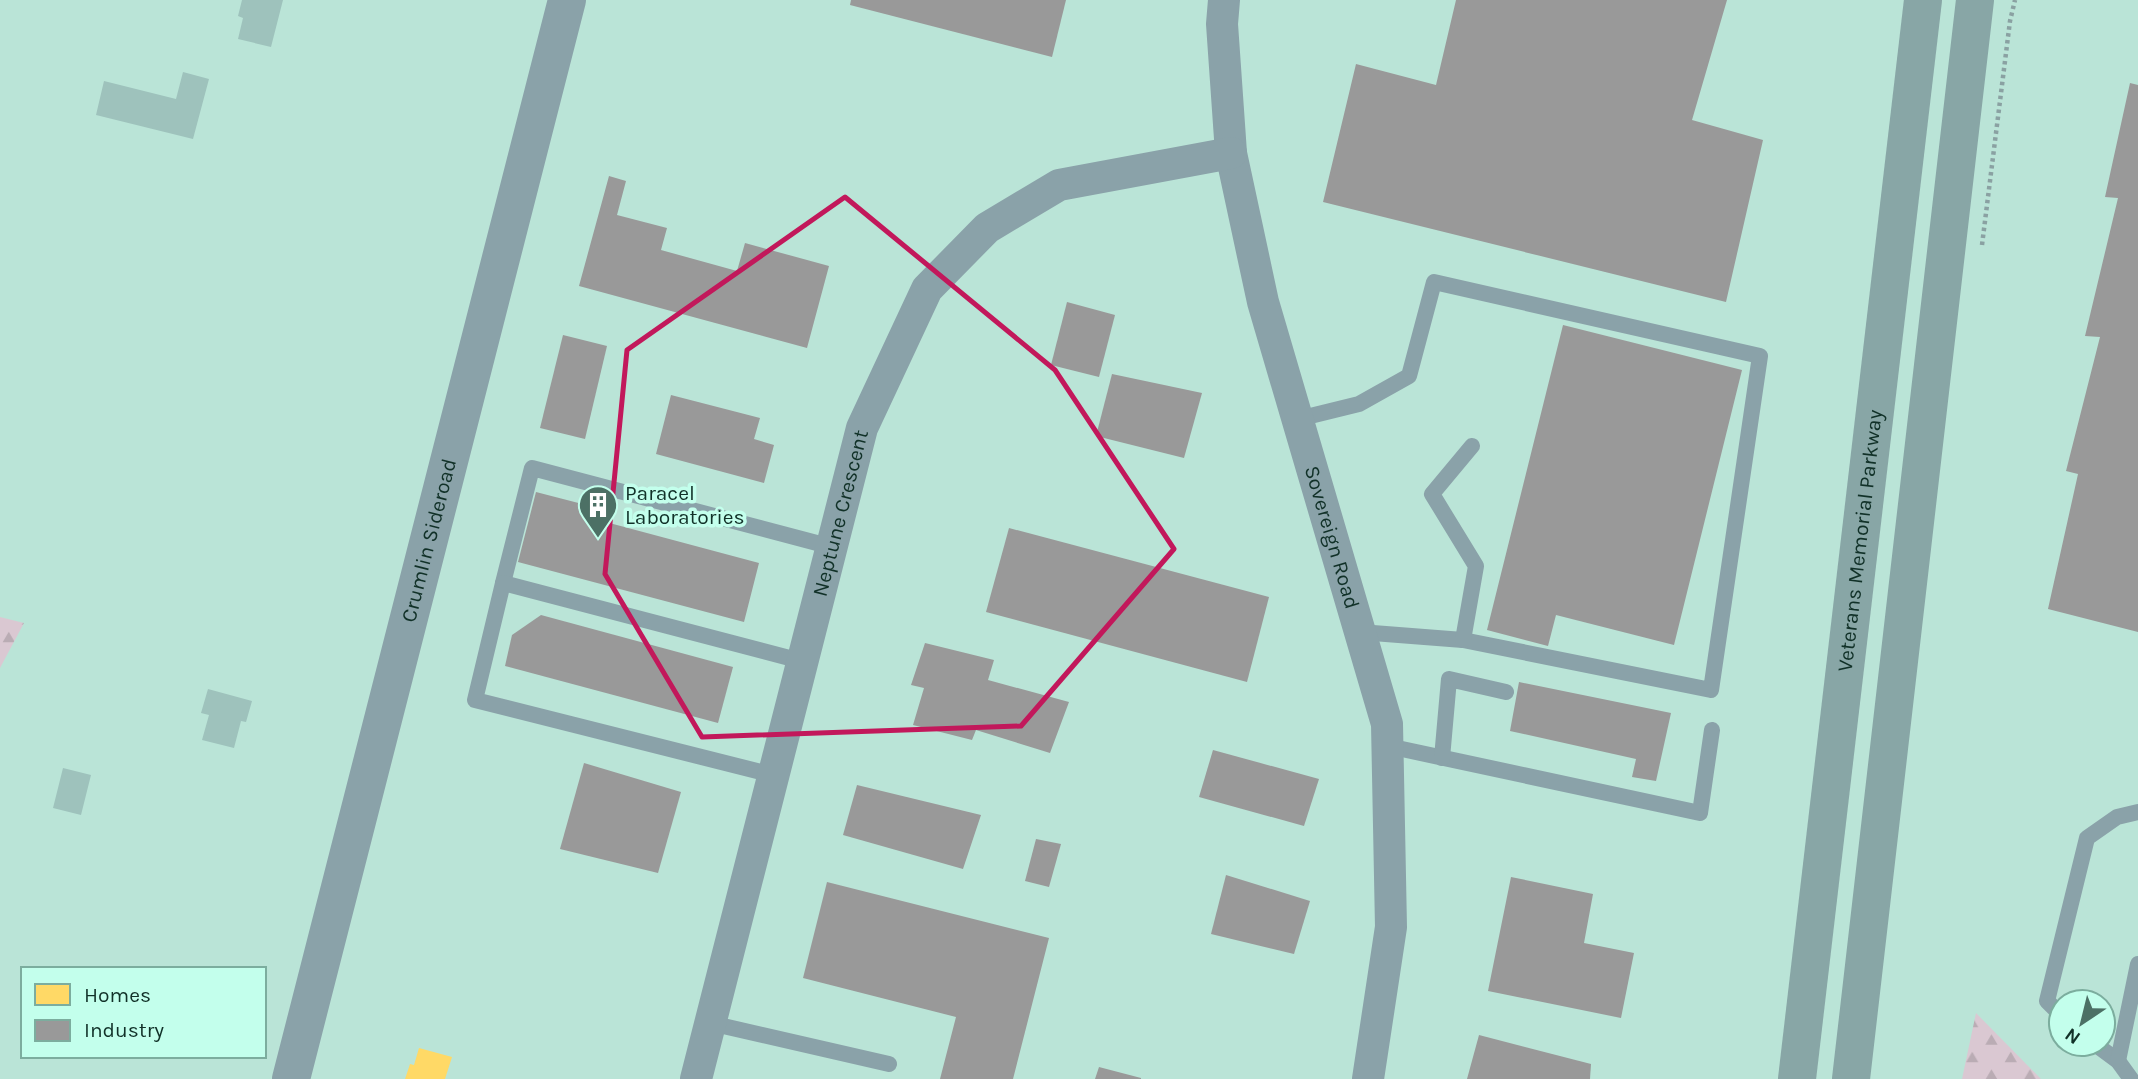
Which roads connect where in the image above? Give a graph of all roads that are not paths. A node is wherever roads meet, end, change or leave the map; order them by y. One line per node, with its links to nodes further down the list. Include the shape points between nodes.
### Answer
1 (567, 0): 25 (street, Crumlin Sideroad)
2 (1224, 0): 5 (street, Sovereign Road)
3 (1923, 0): 28 (highway, Veterans Memorial Parkway)
4 (1975, 0): 29 (highway)
5 (1231, 153): 6 (street, Sovereign Road, via 1263,302); 8 (street, Neptune Crescent, via 1059,184 987,228 927,289 862,428)
6 (1298, 419): 10 (street, Sovereign Road); 11 (lane, via 1359,404 1409,376 1434,282 1759,356 1711,690)
7 (1472, 446): 11 (lane, via 1432,494 1476,566)
8 (832, 547): 9 (lane, via 532,468); 12 (street, Neptune Crescent)
9 (503, 583): 12 (lane); 17 (lane, via 475,700)
10 (1360, 632): 11 (lane); 15 (street, Sovereign Road, via 1387,724)
11 (1463, 640)
12 (801, 661): 17 (street, Neptune Crescent)
13 (1506, 692): 16 (lane, via 1449,679)
14 (1712, 730): 16 (lane, via 1700,813)
15 (1388, 746): 16 (lane); 27 (street, Sovereign Road, via 1391,927)
16 (1442, 758)
17 (773, 775): 21 (street, Neptune Crescent)
18 (2138, 812): 20 (lane, via 2118,817 2087,838)
19 (2138, 964): 23 (lane)
20 (2050, 988)
21 (710, 1023): 24 (lane); 26 (street, Neptune Crescent)
22 (2114, 1058): 23 (lane)
23 (2118, 1061): 30 (lane)
24 (889, 1064)
25 (291, 1079)
26 (696, 1079)
27 (1368, 1079)
28 (1797, 1079)
29 (1851, 1079)
30 (2131, 1079)

